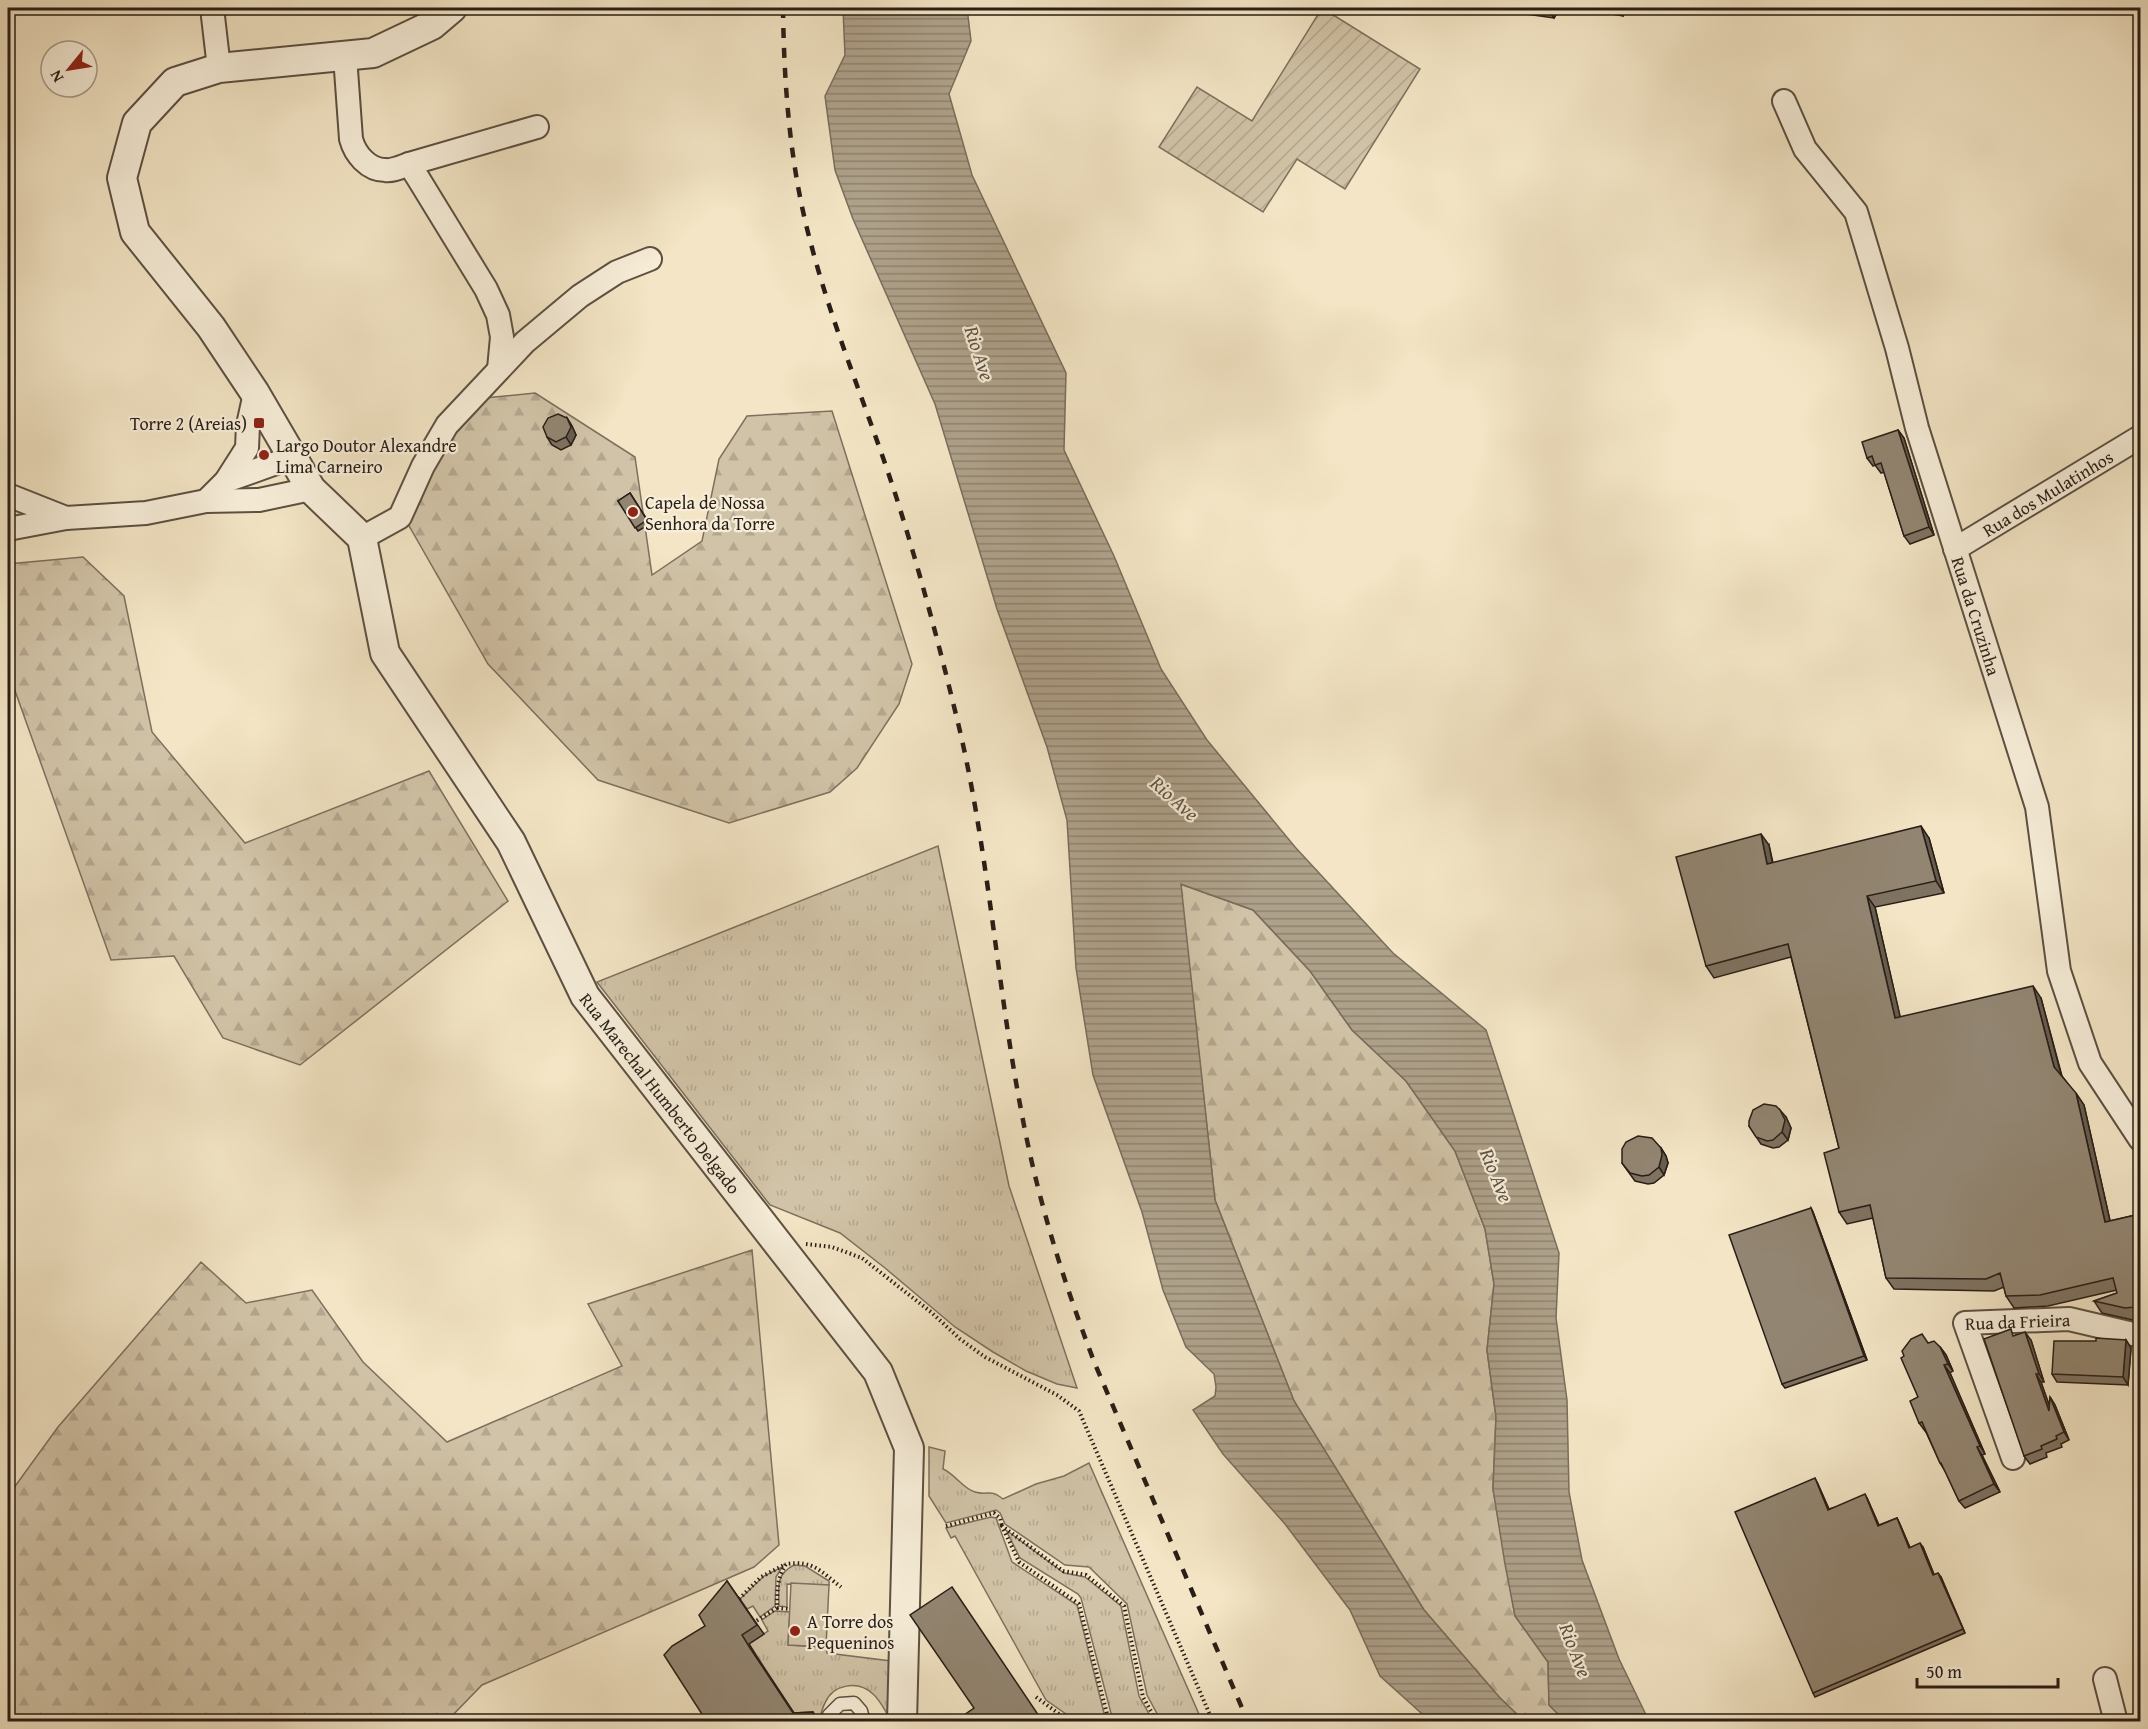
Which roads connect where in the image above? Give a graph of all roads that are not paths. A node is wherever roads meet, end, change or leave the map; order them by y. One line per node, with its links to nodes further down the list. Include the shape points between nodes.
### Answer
1 (212, 8): 4 (street)
2 (452, 8): 3 (street, via 432,25 373,54)
3 (345, 56): 4 (street); 7 (street, via 351,139 357,154 371,166 384,170)
4 (219, 68): 10 (street, via 176,82 137,123 122,178 135,232 211,327)
5 (1784, 101): 20 (street, Rua da Cruzinha, via 1805,149 1856,212)
6 (537, 127): 7 (street)
7 (409, 164): 9 (street, via 450,227 498,315 502,337)
8 (650, 259): 9 (street, via 617,272 580,297)
9 (499, 369): 19 (street, via 447,425 400,517)
10 (255, 393): 12 (street); 13 (street, via 247,448)
11 (2140, 437): 20 (street, Rua dos Mulatinhos)
12 (293, 457): 13 (street); 14 (street)
13 (226, 481): 16 (street)
14 (311, 489): 16 (street, via 259,500); 19 (street)
15 (8, 495): 17 (street); 18 (street)
16 (206, 501): 17 (street, via 146,513)
17 (66, 518): 18 (street)
18 (8, 529)
19 (362, 538): 27 (street, Rua Marechal Humberto Delgado, via 385,653 511,843 585,996 878,1372 909,1448)
20 (1955, 549): 21 (street, Rua da Cruzinha, via 2037,807 2059,970 2090,1063)
21 (2140, 1138)
22 (2140, 1332): 23 (street, Rua da Frieira, via 2133,1335 2069,1319 1965,1323)
23 (2013, 1458)
24 (2105, 1679): 28 (street)
25 (828, 1722): 26 (lane, via 829,1715 840,1704 854,1703)
26 (864, 1722)
27 (902, 1722)
28 (2116, 1722)

